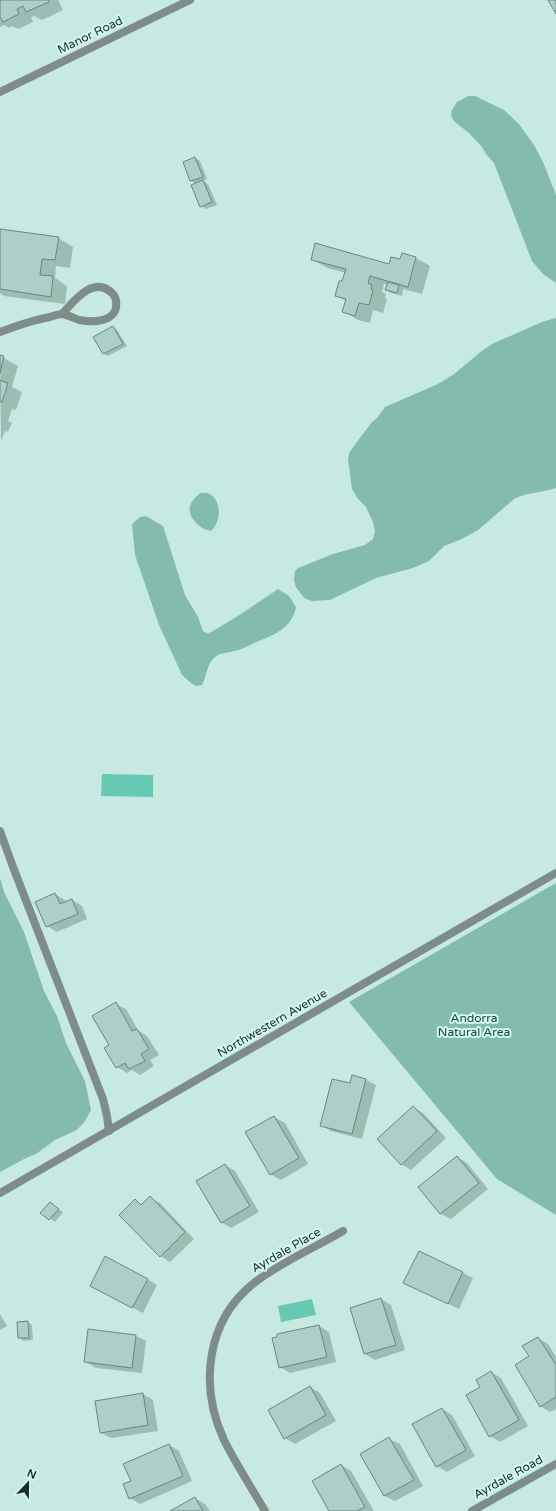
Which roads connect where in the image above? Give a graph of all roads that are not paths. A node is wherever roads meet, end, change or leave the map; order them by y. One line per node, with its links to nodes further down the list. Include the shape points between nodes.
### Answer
1 (190, 0): 2 (street, Manor Road)
2 (0, 92)
3 (62, 314): 3 (street, via 79,320 93,321 108,318 114,313 117,305 110,291 100,286 90,288 78,296); 4 (street, via 41,318)
4 (0, 332)
5 (0, 831): 7 (street, via 103,1099)
6 (556, 873): 7 (street, Northwestern Avenue)
7 (109, 1131): 8 (street, Northwestern Avenue)
8 (0, 1193)
9 (343, 1231): 11 (street, Ayrdale Place, via 253,1284 228,1311 214,1341 209,1372 212,1406 224,1440)
10 (556, 1464): 12 (street, Ayrdale Road)
11 (265, 1511)
12 (472, 1511)

